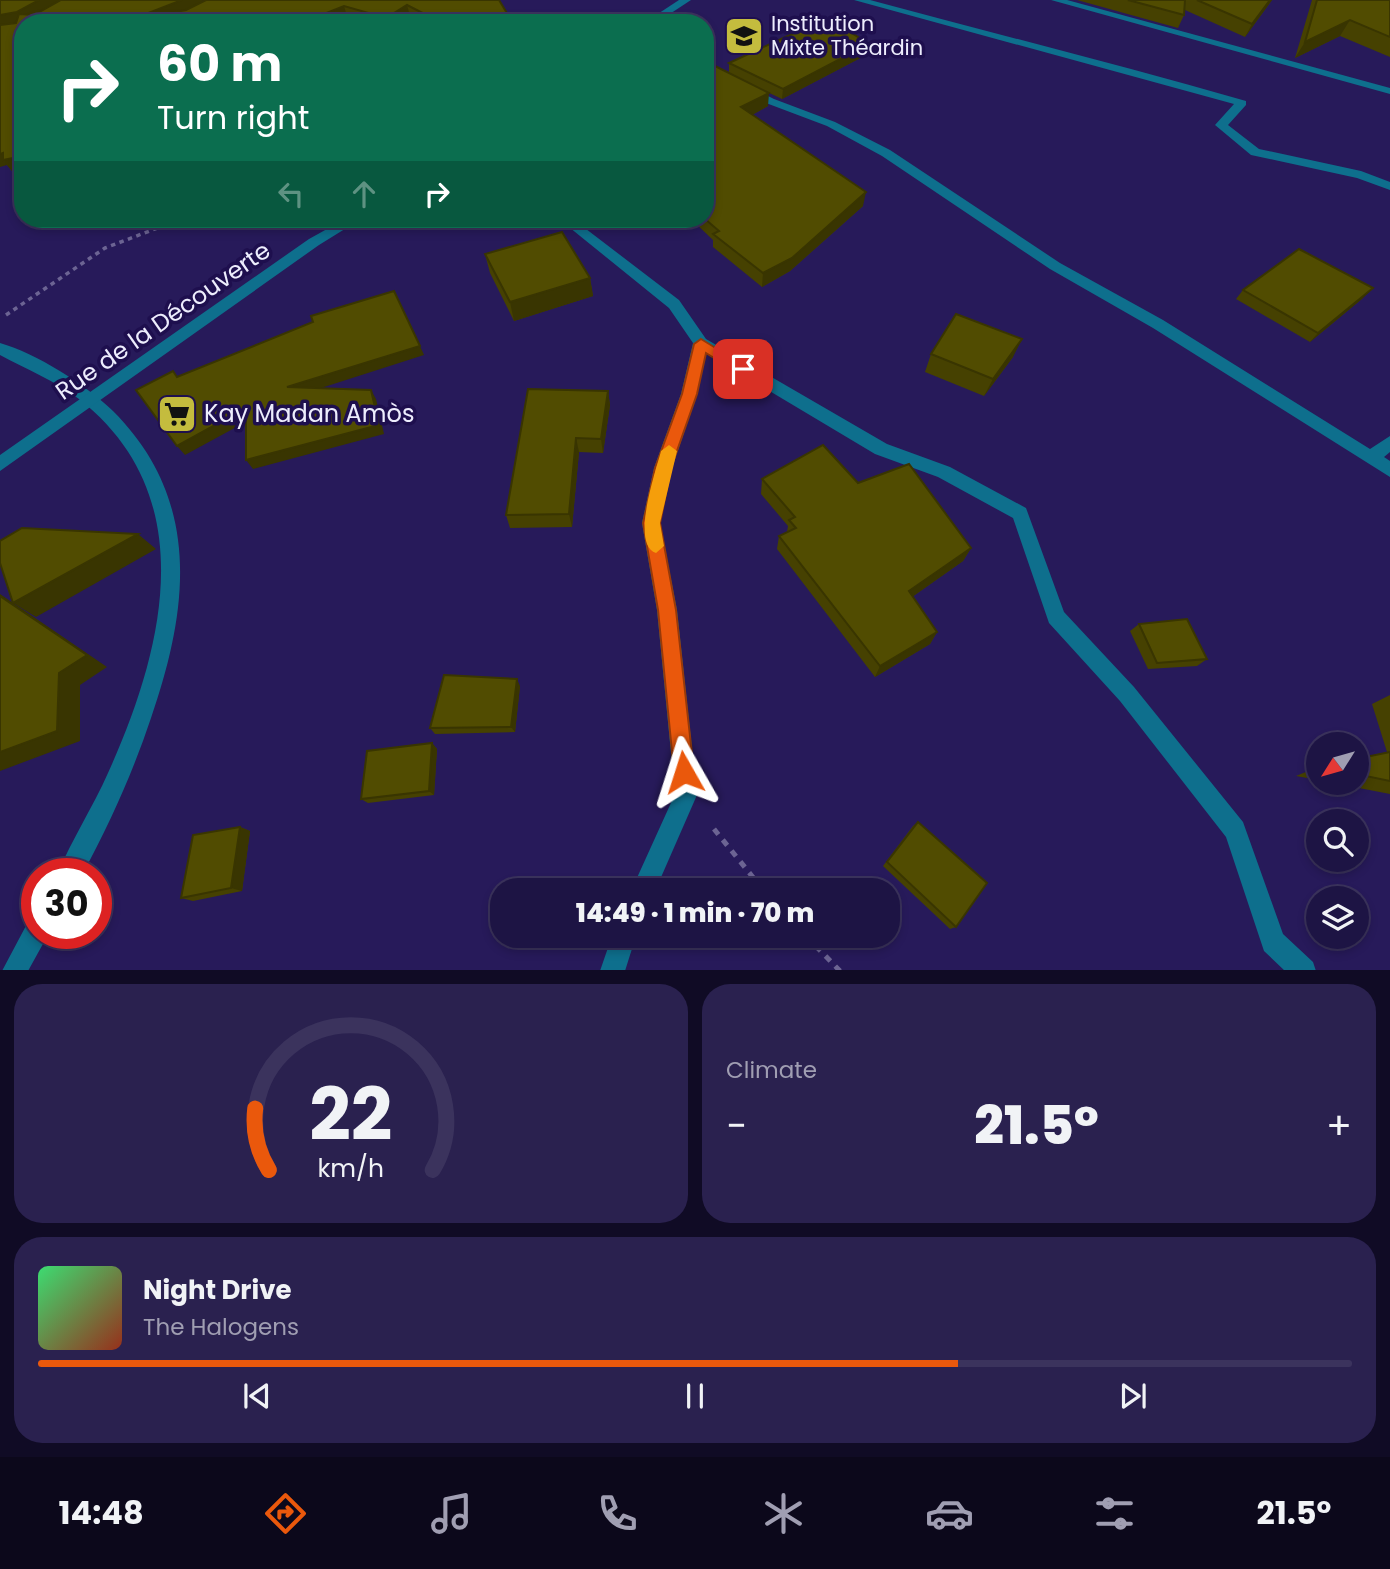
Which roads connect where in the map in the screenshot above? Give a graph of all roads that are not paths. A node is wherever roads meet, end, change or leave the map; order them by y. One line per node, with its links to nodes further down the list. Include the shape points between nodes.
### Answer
1 (686, 0): 4 (street)
2 (859, 0): 7 (street, via 1242,103 1221,124 1255,152)
3 (1056, 0): 6 (street)
4 (663, 14)
5 (714, 72): 14 (street, via 886,153 1055,266 1158,324)
6 (1390, 91)
7 (1390, 186)
8 (338, 228): 12 (street, Rue de la Découverte)
9 (577, 228): 10 (street, via 674,304)
10 (701, 344): 18 (street, via 651,523 667,610 687,796); 23 (street, via 881,449 944,472 1020,513 1056,617 1128,694 1235,830 1273,942)
11 (0, 348): 12 (street)
12 (90, 399): 15 (street, Rue de la Découverte); 17 (street, via 127,439 153,478 167,522 172,598 143,713)
13 (1390, 443): 14 (street)
14 (1371, 458): 16 (street)
15 (0, 464)
16 (1390, 470)
17 (79, 858)
18 (649, 878)
19 (620, 948): 22 (street)
20 (27, 949): 21 (street)
21 (15, 970)
22 (612, 970)
23 (1303, 970)

